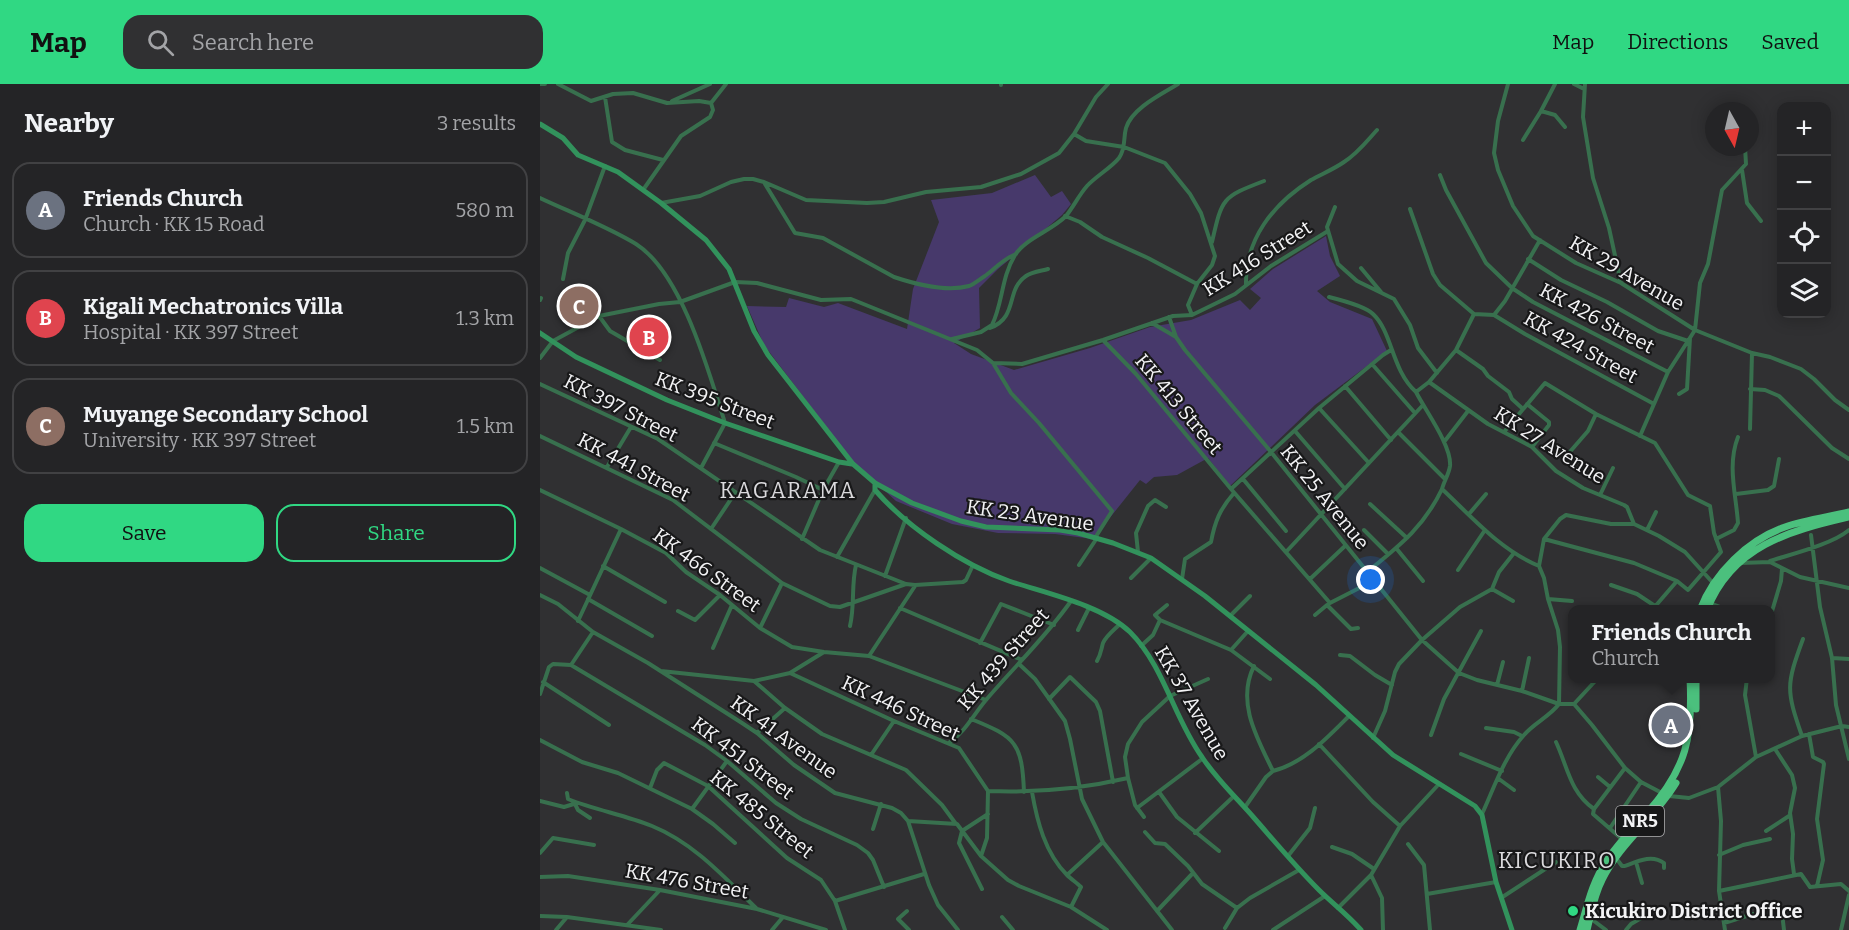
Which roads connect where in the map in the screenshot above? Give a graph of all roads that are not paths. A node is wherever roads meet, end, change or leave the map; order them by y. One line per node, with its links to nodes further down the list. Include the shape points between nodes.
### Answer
1 (540, 84): 2 (street)
2 (544, 84)
3 (558, 84): 12 (street, via 586,100)
4 (710, 84): 13 (street)
5 (726, 84): 14 (street)
6 (1108, 84): 19 (street)
7 (1178, 84): 21 (street, via 1135,113 1125,130)
8 (1508, 84): 38 (street, KK 29 Avenue, via 1494,153 1516,211)
9 (1555, 84): 15 (street)
10 (1574, 84): 11 (street)
11 (1585, 86): 46 (street, via 1584,117 1593,178)
12 (605, 97): 13 (street, via 623,92); 23 (street, via 612,142 625,150)
13 (667, 103): 14 (street)
14 (711, 103): 23 (street, via 710,117 681,136)
15 (1541, 111): 17 (street, via 1556,115); 20 (street)
16 (540, 124): 24 (main road, KK 23 Avenue, via 563,138 578,155)
17 (1565, 127)
18 (1377, 130): 48 (street, via 1345,162 1310,181 1269,216 1252,245)
19 (1074, 134): 21 (street, via 1086,141); 28 (street, via 1059,153 1021,174 981,187 926,192 867,204 806,200)
20 (1523, 140)
21 (1124, 147): 34 (street, via 1114,163 1088,184); 39 (street, via 1158,159 1171,169 1199,207)
22 (1746, 156): 25 (street)
23 (663, 160): 29 (street)
24 (605, 166): 29 (main road, KK 23 Avenue); 35 (street)
25 (1742, 169): 36 (street, via 1747,203); 60 (street, via 1722,190 1708,264 1700,282)
26 (1440, 175): 49 (street, KK 426 Street, via 1486,263)
27 (1264, 181): 39 (street, via 1228,197 1218,214)
28 (764, 182): 31 (street, via 731,182 708,193); 40 (street, via 795,233 823,238 894,278 930,287 968,286)
29 (643, 190): 31 (main road, KK 23 Avenue)
30 (540, 198): 35 (street)
31 (661, 203): 45 (main road, KK 23 Avenue, via 706,240 724,260)
32 (1335, 207): 37 (street)
33 (1410, 209): 54 (street, via 1433,274)
34 (1065, 216): 40 (street); 47 (street)
35 (585, 220): 44 (street, via 568,253); 52 (street, via 637,245 667,277)
36 (1761, 222)
37 (1328, 231): 48 (street, KK 416 Street); 50 (street, via 1342,269)
38 (1540, 240): 41 (street); 46 (street, KK 29 Avenue, via 1576,263)
39 (1212, 243): 47 (street, via 1214,260)
40 (1016, 253): 59 (street, via 994,321)
41 (1528, 259): 49 (street); 64 (street, via 1658,331)
42 (1361, 268): 50 (street)
43 (1048, 269): 59 (street, via 1020,281 1008,316)
44 (563, 279)
45 (735, 282): 52 (street); 63 (street, via 821,300 851,300); 110 (main road, KK 23 Avenue, via 768,355)
46 (1621, 283): 60 (street, KK 29 Avenue)
47 (1197, 284): 53 (street, via 1188,305)
48 (1246, 286): 53 (street, KK 416 Street)
49 (1512, 288): 55 (street); 74 (street, KK 426 Street)
50 (1381, 293): 75 (street, via 1394,299 1418,348)
51 (1329, 297): 67 (street, via 1374,315)
52 (680, 302): 56 (street); 91 (street)
53 (1192, 315): 57 (street, KK 416 Street)
54 (1474, 315): 55 (street); 68 (street)
55 (1494, 315): 83 (street, KK 424 Street)
56 (599, 316): 66 (street); 71 (street, via 610,330)
57 (1169, 317): 58 (street); 62 (street, KK 25 Avenue)
58 (1151, 323): 62 (street, KK 25 Avenue); 65 (street)
59 (987, 329): 63 (street)
60 (1695, 330): 64 (street); 69 (street, KK 29 Avenue)
61 (540, 333): 66 (main road, KK 395 Street)
62 (1176, 337): 104 (street, KK 25 Avenue)
63 (952, 339): 72 (street, via 977,350)
64 (1689, 339): 74 (street); 81 (street, via 1687,389)
65 (1103, 340): 72 (street, via 1022,364); 122 (street, KK 413 Street)
66 (553, 341): 70 (street); 91 (main road, KK 395 Street, via 597,368)
67 (1391, 350): 73 (street); 80 (street, via 1402,376)
68 (1456, 350): 75 (street); 86 (street, via 1483,369)
69 (1752, 353): 79 (street); 87 (street, KK 29 Avenue, via 1801,369)
70 (540, 358)
71 (660, 360)
72 (993, 363): 144 (street, via 1011,393 1112,511)
73 (1372, 364): 78 (street); 89 (street)
74 (1668, 372): 83 (street)
75 (1437, 373): 76 (street)
76 (1429, 382): 80 (street); 88 (street, KK 27 Avenue)
77 (540, 384): 92 (street, KK 397 Street)
78 (1345, 387): 85 (street); 100 (street)
79 (1750, 389): 93 (street); 107 (street, via 1779,396 1832,448)
80 (1416, 392): 84 (street)
81 (1679, 394)
82 (1527, 404): 86 (street); 90 (street, via 1545,383); 103 (street, via 1549,422)
83 (1654, 404): 98 (street)
84 (1423, 405): 89 (street); 101 (street)
85 (1319, 408): 94 (street); 109 (street)
86 (1523, 409): 96 (street)
87 (1849, 410)
88 (1468, 411): 96 (street, KK 27 Avenue); 101 (street)
89 (1415, 413): 95 (street)
90 (1596, 414): 98 (street); 105 (street, via 1588,431)
91 (725, 423): 102 (street); 108 (main road, KK 395 Street)
92 (631, 427): 111 (street); 112 (street, KK 397 Street, via 658,439)
93 (1750, 429)
94 (1295, 431): 104 (street); 117 (street)
95 (1398, 432): 100 (street); 115 (street)
96 (1504, 432): 103 (street, KK 27 Avenue)
97 (540, 436): 111 (street, KK 441 Street)
98 (1640, 436): 148 (street, via 1655,443 1688,495 1710,506)
99 (1738, 437): 125 (street, via 1732,469)
100 (1391, 440): 109 (street)
101 (1444, 442): 115 (street, via 1450,459)
102 (714, 443): 112 (street); 120 (street)
103 (1532, 447): 126 (street, KK 27 Avenue, via 1556,471)
104 (1271, 452): 114 (street); 132 (street, KK 25 Avenue)
105 (1568, 454)
106 (1779, 459): 125 (street, via 1774,486)
107 (1849, 459)
108 (839, 462): 110 (main road, KK 395 Street); 120 (street)
109 (1369, 463): 117 (street)
110 (853, 464): 116 (main road, KK 23 Avenue)
111 (607, 467): 137 (street, KK 441 Street, via 673,500)
112 (701, 468): 123 (street, KK 397 Street)
113 (1613, 468): 126 (street)
114 (1243, 478): 122 (street); 142 (street)
115 (1445, 479): 118 (street)
116 (875, 483): 121 (main road); 144 (main road, KK 23 Avenue, via 912,503 961,521 986,527 1060,530)
117 (1345, 489): 132 (street)
118 (1442, 489): 131 (street); 145 (street, via 1427,516)
119 (540, 490): 136 (street, KK 466 Street)
120 (823, 490): 146 (street)
121 (875, 490): 133 (main road, KK 37 Avenue); 156 (street)
122 (1233, 491): 153 (street, KK 413 Street); 172 (street, via 1213,527 1211,542 1185,559)
123 (735, 493): 137 (street); 146 (street, KK 397 Street)
124 (1486, 494): 131 (street)
125 (1736, 494): 148 (street, via 1738,525)
126 (1600, 495): 135 (street, KK 27 Avenue, via 1628,507)
127 (1370, 504): 145 (street)
128 (1166, 507): 152 (street, via 1155,500 1148,506 1135,534)
129 (1656, 512): 140 (street)
130 (1849, 512): 182 (highway, via 1782,528 1752,545 1724,569)
131 (1469, 514): 139 (street)
132 (1321, 515): 149 (street, KK 25 Avenue); 153 (street)
133 (906, 518): 161 (main road, KK 37 Avenue); 170 (street)
134 (1849, 518): 159 (highway, via 1780,536)
135 (1634, 524): 140 (street, KK 27 Avenue); 147 (street, via 1611,524 1566,515)
136 (621, 529): 163 (street); 186 (street, KK 466 Street, via 666,553)
137 (711, 530): 178 (street, KK 441 Street)
138 (1364, 530): 155 (street)
139 (1485, 530): 154 (street); 167 (street)
140 (1647, 530): 169 (street, KK 27 Avenue, via 1685,552)
141 (1849, 530): 150 (street)
142 (1286, 531)
143 (1811, 536): 150 (street)
144 (1096, 538): 152 (main road, KK 23 Avenue); 162 (street)
145 (1407, 538): 151 (street)
146 (802, 539): 156 (street, KK 397 Street)
147 (1544, 539): 164 (street); 175 (street, via 1634,563)
148 (1716, 539): 169 (street, via 1721,552)
149 (1345, 546): 168 (street, KK 25 Avenue); 173 (street)
150 (1812, 547): 158 (street); 176 (street)
151 (1396, 549): 155 (street); 174 (street)
152 (1138, 552): 157 (main road, KK 23 Avenue)
153 (1286, 552): 173 (street, KK 413 Street)
154 (1514, 553): 164 (street); 184 (street)
155 (1388, 554): 168 (street)
156 (837, 557): 160 (street, KK 397 Street)
157 (1151, 558): 171 (street); 172 (main road, KK 23 Avenue)
158 (1770, 562): 159 (street); 166 (street)
159 (1739, 563): 182 (highway)
160 (856, 565): 170 (street, KK 397 Street); 194 (street)
161 (973, 565): 180 (street, KK 441 Street, via 963,582); 190 (main road, KK 37 Avenue, via 1008,581)
162 (1079, 565)
163 (603, 566): 188 (street); 193 (street)
164 (1539, 566): 189 (street)
165 (540, 568): 188 (street)
166 (1782, 568): 176 (street); 202 (street)
167 (1458, 570)
168 (1367, 572): 177 (street, KK 25 Avenue)
169 (1703, 572): 175 (street, via 1688,590); 182 (street, KK 27 Avenue)
170 (885, 576): 179 (street, KK 397 Street)
171 (1131, 578)
172 (1182, 579): 207 (main road, KK 23 Avenue)
173 (1310, 579): 195 (street, KK 413 Street)
174 (1423, 581)
175 (1677, 581): 199 (street)
176 (1816, 581): 183 (street); 229 (street)
177 (1373, 582): 195 (street); 221 (street, KK 25 Avenue)
178 (782, 583): 194 (street, KK 441 Street, via 830,606); 213 (street, KK 466 Street)
179 (906, 584): 180 (street, KK 441 Street); 194 (street, KK 441 Street)
180 (915, 585): 203 (street)
181 (1611, 585): 198 (street, via 1637,594)
182 (1716, 586): 200 (highway); 201 (highway)
183 (1849, 588)
184 (1492, 589): 191 (street); 221 (street, via 1460,607)
185 (540, 595): 209 (street, KK 41 Avenue)
186 (720, 596): 196 (street, KK 466 Street); 205 (street, via 695,620)
187 (1250, 596): 207 (street)
188 (589, 597): 209 (street); 219 (street)
189 (1548, 599): 192 (street); 256 (street, via 1560,647)
190 (1071, 600): 204 (main road, KK 37 Avenue); 211 (street, KK 439 Street)
191 (1513, 601)
192 (1572, 601)
193 (665, 602)
194 (853, 602): 212 (street)
195 (1328, 604): 206 (street); 214 (street, KK 413 Street, via 1351,629)
196 (732, 605): 213 (street, KK 466 Street); 224 (street)
197 (1167, 605): 208 (street, via 1155,615)
198 (1650, 605)
199 (1657, 605)
200 (1703, 605)
201 (1708, 605)
202 (1774, 605)
203 (900, 608): 222 (street); 228 (street)
204 (1089, 608): 210 (main road, KK 37 Avenue); 215 (street)
205 (678, 611)
206 (1315, 615)
207 (1230, 616): 216 (main road, KK 23 Avenue)
208 (1160, 620): 223 (street, via 1153,635); 225 (street)
209 (578, 621): 218 (street, KK 41 Avenue)
210 (1120, 624): 223 (main road, KK 37 Avenue); 233 (street, via 1105,640)
211 (1054, 625): 222 (street, via 1001,604); 232 (street, KK 439 Street)
212 (850, 626)
213 (760, 628): 226 (street, KK 466 Street, via 792,647)
214 (1358, 628)
215 (1078, 630)
216 (1248, 631): 225 (street); 259 (main road, KK 23 Avenue)
217 (1481, 631): 240 (street)
218 (593, 632): 236 (street); 238 (street, KK 41 Avenue)
219 (652, 636)
220 (1803, 639): 270 (street, via 1789,683 1792,708)
221 (1422, 640): 240 (street, KK 25 Avenue); 249 (street, via 1399,664)
222 (980, 643): 232 (street)
223 (1141, 646): 253 (main road, KK 37 Avenue)
224 (713, 648)
225 (1231, 650): 237 (street)
226 (824, 652): 228 (street, KK 466 Street); 239 (street)
227 (1341, 655): 249 (street, via 1350,656)
228 (869, 656): 255 (street, KK 466 Street)
229 (1832, 657): 231 (street); 263 (street)
230 (1529, 658): 251 (street)
231 (1849, 658)
232 (1022, 660): 235 (street, KK 439 Street)
233 (1097, 661)
234 (1503, 662): 250 (street)
235 (1019, 664): 254 (street); 255 (street, KK 439 Street)
236 (571, 665): 244 (street, via 551,665); 284 (street, KK 451 Street)
237 (1254, 666): 242 (street); 286 (street, via 1246,705)
238 (661, 671): 243 (street); 266 (street, KK 41 Avenue)
239 (790, 673): 243 (street); 261 (street, KK 446 Street)
240 (1459, 673): 250 (street, KK 25 Avenue); 268 (street)
241 (1208, 679): 253 (street)
242 (1270, 679)
243 (754, 681): 258 (street)
244 (543, 682): 252 (street); 262 (street)
245 (1593, 683): 257 (street)
246 (1690, 683): 305 (highway, NR5, via 1688,739)
247 (1696, 683): 305 (highway, NR5, via 1691,745 1680,777)
248 (1747, 683): 281 (street, via 1744,695)
249 (1392, 685): 272 (street, via 1386,711)
250 (1497, 685): 251 (street, KK 25 Avenue)
251 (1522, 691): 256 (street, KK 25 Avenue)
252 (540, 694)
253 (1170, 696): 282 (main road, KK 37 Avenue); 289 (street, via 1133,733 1125,757)
254 (1049, 699): 291 (street, via 1070,677 1096,702); 298 (street, via 1065,721)
255 (986, 700): 260 (street, KK 439 Street)
256 (1559, 704): 257 (street, KK 25 Avenue); 269 (street)
257 (1574, 704): 285 (street)
258 (785, 708): 266 (street); 280 (street, via 822,734)
259 (1349, 716): 272 (main road, KK 23 Avenue); 276 (street)
260 (971, 719): 271 (street, KK 439 Street); 301 (street, via 1011,739 1021,756)
261 (894, 721): 274 (street, KK 446 Street); 280 (street)
262 (609, 725)
263 (1842, 726): 264 (street); 267 (street); 283 (street)
264 (1849, 727)
265 (1486, 728): 269 (street)
266 (757, 733): 309 (street, KK 41 Avenue, via 794,765 835,792)
267 (1809, 734): 270 (street); 355 (street, via 1812,755 1824,764 1817,819 1823,860)
268 (1431, 735)
269 (1522, 736): 287 (street)
270 (1802, 736): 278 (street)
271 (958, 737): 274 (street, KK 439 Street); 277 (street, KK 439 Street)
272 (1373, 738): 293 (main road, KK 23 Avenue)
273 (540, 740): 297 (street, via 582,762)
274 (950, 742): 277 (street, KK 446 Street)
275 (1556, 742): 314 (street, via 1574,790)
276 (1319, 744): 286 (street, via 1296,763); 322 (street)
277 (959, 748): 299 (street, KK 446 Street)
278 (1774, 749): 281 (street); 317 (street, via 1792,775 1795,788)
279 (1461, 754): 287 (street)
280 (871, 755): 321 (street, via 906,770)
281 (1756, 757): 296 (street)
282 (1203, 759): 303 (street); 306 (main road, KK 37 Avenue)
283 (1849, 759)
284 (727, 761): 294 (street); 356 (street, KK 451 Street, via 776,803 868,853)
285 (1625, 768): 292 (street); 295 (street)
286 (1273, 771): 311 (street)
287 (1502, 771): 290 (street)
288 (1598, 777): 295 (street)
289 (1128, 778): 291 (street); 310 (street)
290 (1499, 779): 300 (street); 316 (street)
291 (1113, 782): 298 (street)
292 (1641, 782): 305 (street); 323 (street)
293 (1439, 784): 316 (main road, KK 23 Avenue, via 1475,806); 322 (street)
294 (708, 786): 297 (street, KK 485 Street, via 662,764); 313 (street); 364 (street, KK 485 Street, via 787,858 821,880)
295 (1610, 787): 314 (street)
296 (1718, 787): 305 (street, via 1689,798); 338 (street)
297 (650, 788): 313 (street)
298 (1078, 788): 302 (street); 331 (street)
299 (988, 790): 301 (street); 315 (street)
300 (1514, 790)
301 (1024, 792): 302 (street)
302 (1032, 792): 350 (street, via 1037,819 1055,860)
303 (1159, 792): 310 (street); 328 (street)
304 (567, 793): 308 (street, via 567,799)
305 (1666, 795): 330 (highway, NR5); 341 (highway, NR5)
306 (1233, 797): 311 (main road, KK 37 Avenue); 328 (street)
307 (540, 801): 308 (street, via 564,807)
308 (576, 804): 318 (street); 368 (street, via 667,833 711,864)
309 (881, 804): 320 (street, KK 41 Avenue, via 901,813); 324 (street)
310 (1137, 808): 319 (street)
311 (1244, 808): 340 (main road, KK 37 Avenue)
312 (1315, 808): 340 (street, via 1310,828)
313 (692, 809): 332 (street)
314 (1593, 812): 323 (street)
315 (988, 814): 325 (street); 339 (street)
316 (1482, 815): 353 (main road)
317 (1790, 816): 326 (street); 349 (street)
318 (590, 818)
319 (1144, 818)
320 (908, 821): 321 (street, KK 41 Avenue); 348 (street)
321 (957, 824): 325 (street)
322 (1400, 826): 345 (street)
323 (1610, 828): 330 (street)
324 (873, 829)
325 (962, 831): 339 (street); 358 (street, via 959,843)
326 (1766, 831)
327 (1145, 832): 347 (street, via 1155,843 1165,844)
328 (1195, 833): 336 (street)
329 (1770, 839): 338 (street)
330 (1623, 840): 397 (highway, NR5, via 1597,878)
331 (1103, 842): 350 (street); 370 (street)
332 (735, 843)
333 (1408, 844): 361 (street, via 1424,865)
334 (594, 845): 337 (street, via 553,837)
335 (1332, 847): 345 (street, via 1352,854)
336 (1220, 851)
337 (540, 852)
338 (1719, 855): 359 (street)
339 (981, 856): 365 (street, via 1008,880)
340 (1288, 856): 346 (main road, KK 37 Avenue)
341 (1616, 858): 343 (street, via 1622,866); 378 (highway, NR5, via 1599,886)
342 (1556, 862): 363 (street)
343 (1636, 862): 344 (street, via 1658,859); 354 (street)
344 (1664, 868)
345 (1374, 869): 351 (street)
346 (1299, 870): 362 (main road, KK 37 Avenue); 366 (street)
347 (1193, 873): 366 (street, via 1202,884); 370 (street)
348 (924, 874): 356 (street); 388 (street, via 938,905)
349 (1794, 874): 355 (street, via 1803,875 1810,887); 359 (street)
350 (1067, 875): 365 (street, via 1081,887)
351 (1371, 875): 367 (street); 394 (street, via 1382,898)
352 (540, 877): 357 (street, KK 476 Street, via 568,876)
353 (1496, 882): 361 (street); 363 (main road)
354 (1642, 884)
355 (1818, 886): 360 (street, via 1840,884)
356 (884, 887): 364 (street)
357 (660, 890): 368 (street, KK 476 Street); 380 (street)
358 (982, 890)
359 (1719, 891): 379 (street)
360 (1849, 893): 403 (street)
361 (1426, 894): 395 (street)
362 (1325, 896): 367 (main road, KK 37 Avenue); 392 (street)
363 (1501, 898): 396 (main road)
364 (835, 901): 386 (street, KK 485 Street)
365 (1071, 907): 390 (street)
366 (1237, 908): 381 (street)
367 (1338, 908): 393 (main road, KK 37 Avenue)
368 (757, 909): 376 (street, KK 476 Street)
369 (907, 911): 387 (street, via 898,919)
370 (1157, 911): 391 (street)
371 (1782, 913): 402 (street)
372 (1648, 914): 400 (street)
373 (1753, 914): 379 (street)
374 (540, 916): 375 (street)
375 (567, 917): 380 (street); 382 (street)
376 (783, 917): 384 (street); 385 (street, KK 476 Street)
377 (1002, 917): 389 (street)
378 (1590, 918): 398 (highway, NR5); 399 (street)
379 (1724, 923): 401 (street)
380 (628, 925): 383 (street)
381 (1225, 928)
382 (556, 930)
383 (661, 930)
384 (772, 930)
385 (826, 930)
386 (844, 930)
387 (909, 930)
388 (958, 930)
389 (1013, 930)
390 (1107, 930)
391 (1172, 930)
392 (1273, 930)
393 (1361, 930)
394 (1383, 930)
395 (1430, 930)
396 (1512, 930)
397 (1580, 930)
398 (1587, 930)
399 (1606, 930)
400 (1626, 930)
401 (1725, 930)
402 (1784, 930)
403 (1841, 930)

